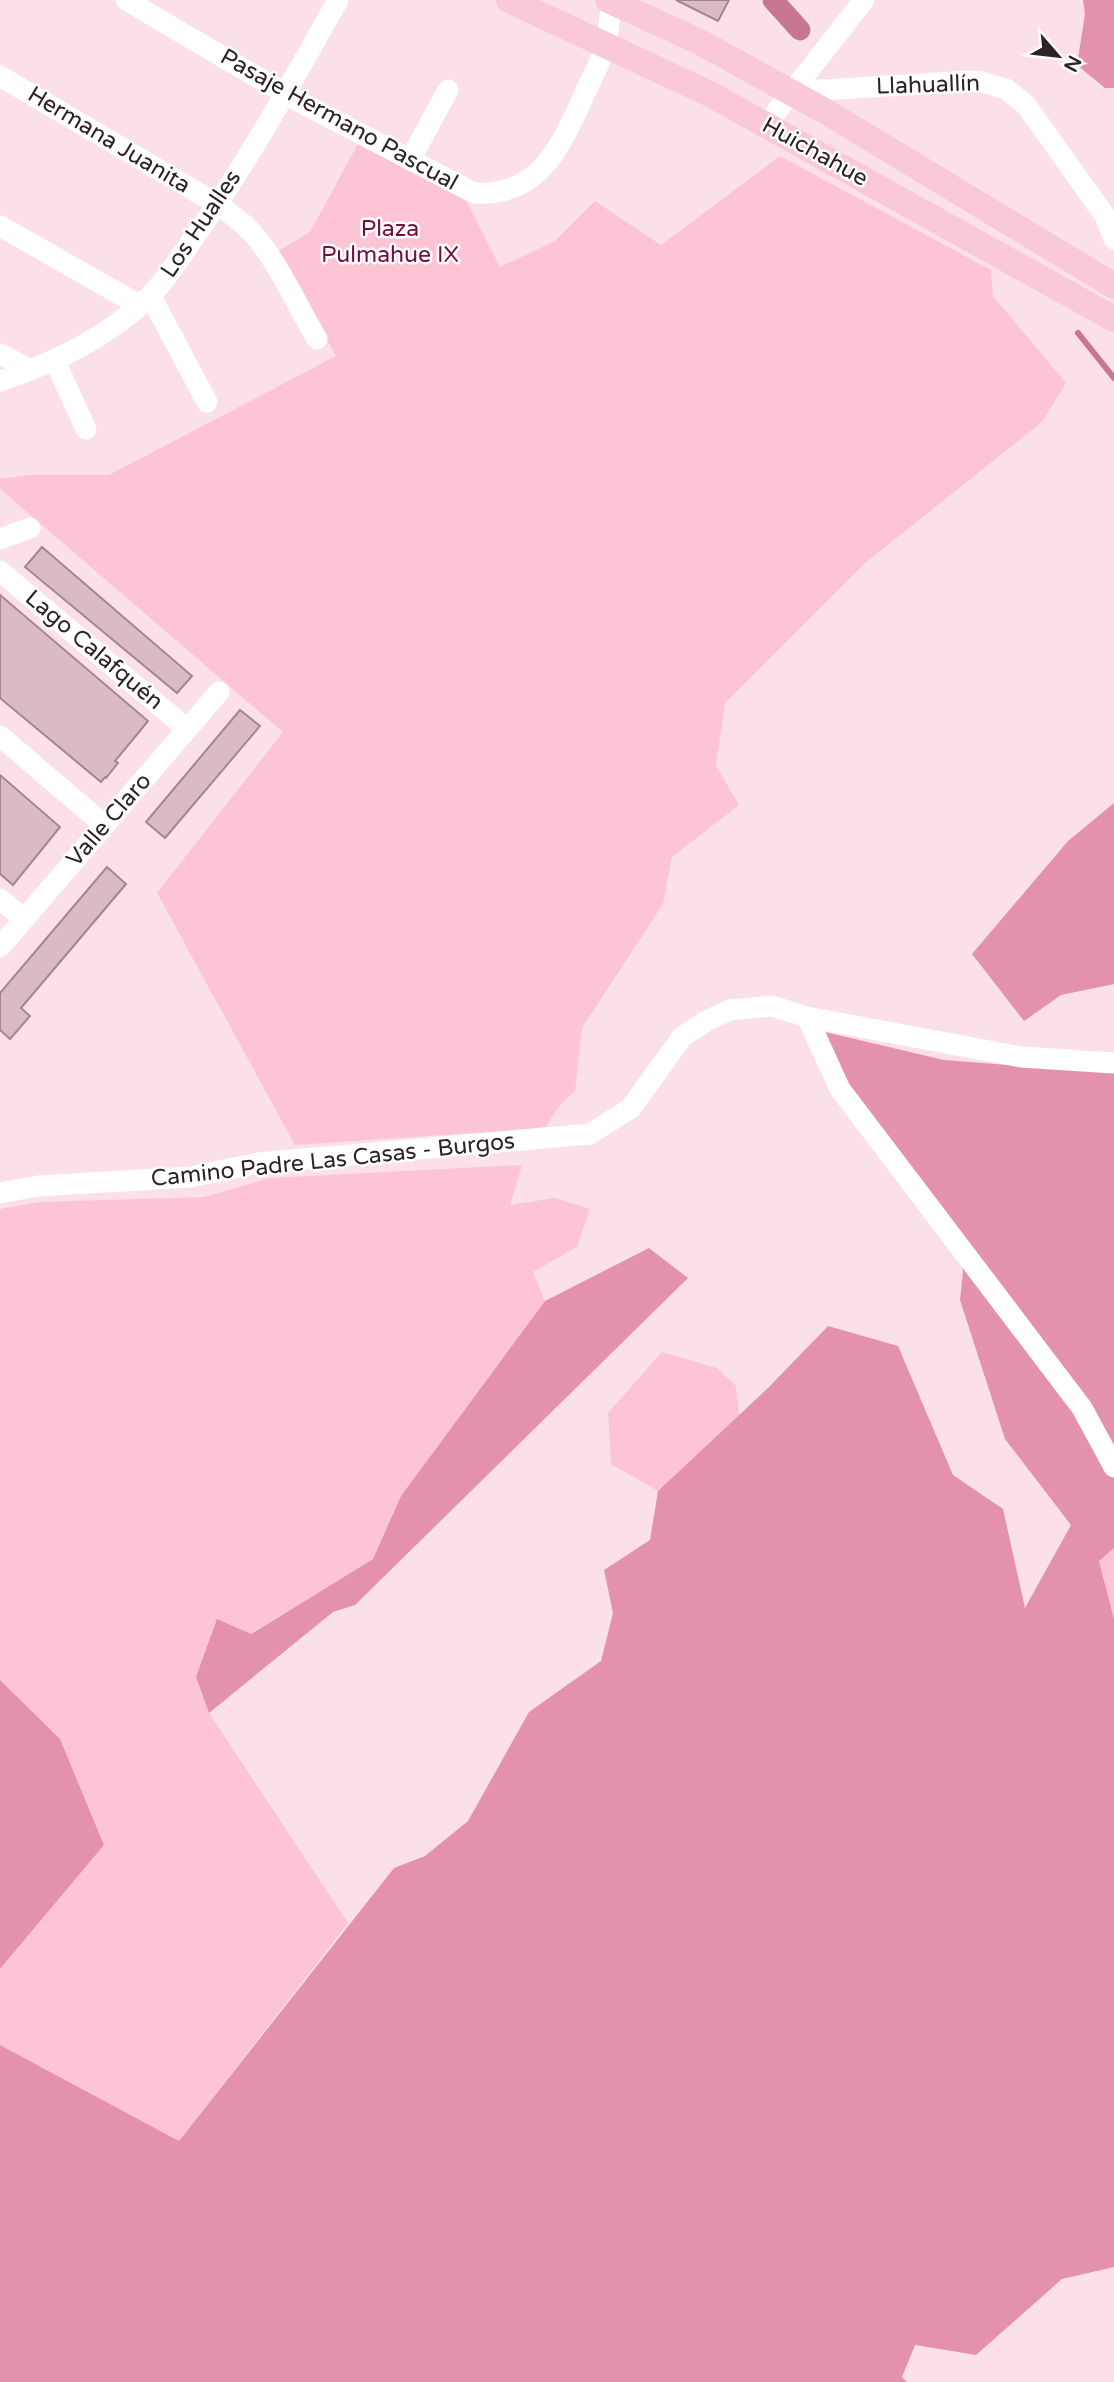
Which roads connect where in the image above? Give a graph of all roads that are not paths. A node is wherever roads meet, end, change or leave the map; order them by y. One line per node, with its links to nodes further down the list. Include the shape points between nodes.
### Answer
1 (126, 0): 10 (street, Pasaje Hermano Pascual)
2 (338, 0): 10 (street, Los Hualles)
3 (509, 0): 6 (main road, Huichahue)
4 (864, 0): 9 (street)
5 (611, 1): 6 (street, Pasaje Hermano Pascual); 9 (main road, Huichahue, via 700,42)
6 (606, 45): 11 (main road, Huichahue); 12 (street, Pasaje Hermano Pascual, via 569,128 544,168 525,183 501,192 474,193)
7 (0, 76): 13 (street, Hermana Juanita)
8 (448, 89): 12 (street)
9 (789, 92): 11 (street); 15 (street, Llahuallín, via 970,81 1006,89 1026,106 1105,216); 16 (main road, Huichahue)
10 (285, 94): 12 (street, Pasaje Hermano Pascual); 13 (street, Los Hualles)
11 (766, 125): 18 (main road, Huichahue)
12 (410, 160)
13 (218, 204): 17 (street, Los Hualles); 19 (street, Hermana Juanita, via 257,237)
14 (0, 226): 17 (street)
15 (1114, 239)
16 (1114, 286)
17 (145, 300): 21 (street, Los Hualles, via 95,339); 24 (street)
18 (1114, 319)
19 (317, 340)
20 (0, 354): 22 (street)
21 (55, 361): 22 (street, Los Hualles); 25 (street)
22 (31, 370): 23 (street, Los Hualles)
23 (0, 381)
24 (207, 402)
25 (86, 429)
26 (30, 528): 27 (street)
27 (0, 539)
28 (0, 571): 30 (street, Lago Calafquén)
29 (219, 692): 30 (street, Valle Claro)
30 (187, 729): 32 (street, Valle Claro)
31 (0, 736): 32 (street)
32 (104, 825): 34 (street, Valle Claro)
33 (0, 899): 34 (street)
34 (24, 919): 35 (street, Valle Claro)
35 (0, 947)
36 (807, 1017): 37 (street, Camino Padre Las Casas - Burgos, via 1021,1057); 38 (street, Camino Padre Las Casas - Burgos, via 772,1006 730,1010 706,1021 682,1037 631,1108 590,1134 258,1163 190,1177 38,1186); 39 (street, via 840,1089 1082,1408)
37 (1114, 1063)
38 (0, 1193)
39 (1114, 1467)

